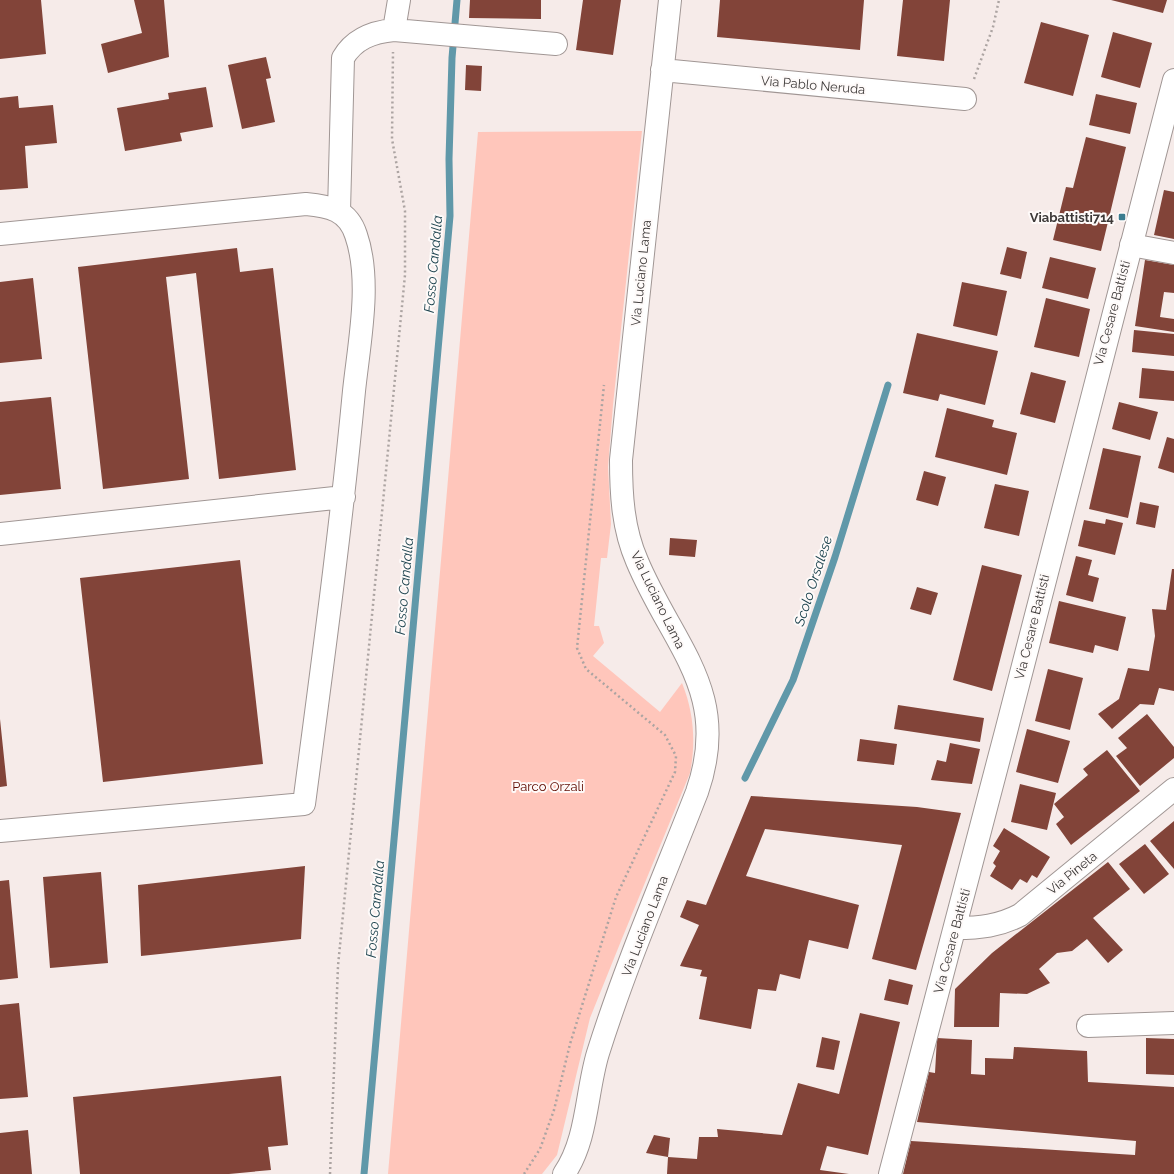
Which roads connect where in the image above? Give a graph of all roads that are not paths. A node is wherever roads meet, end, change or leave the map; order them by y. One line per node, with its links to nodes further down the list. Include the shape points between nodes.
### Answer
1 (399, 0): 3 (street)
2 (670, 0): 5 (street, Via Luciano Lama)
3 (401, 30): 4 (street); 8 (street, via 376,32 357,41 343,58)
4 (556, 44)
5 (662, 70): 7 (street, Via Pablo Neruda); 19 (street, Via Luciano Lama, via 621,460 622,501 637,561 698,680 707,712 707,760 598,1054 577,1147)
6 (1174, 80): 10 (street, Via Cesare Battisti)
7 (965, 99)
8 (339, 211): 9 (street, via 306,204); 12 (street, via 347,218 356,234 363,275)
9 (0, 234)
10 (1131, 245): 11 (street); 16 (street, Via Cesare Battisti)
11 (1174, 253)
12 (344, 496): 13 (street); 15 (street, via 304,804)
13 (0, 534)
14 (1174, 789): 16 (street, Via Pineta, via 1020,915 993,926)
15 (0, 831)
16 (956, 928): 20 (street, Via Cesare Battisti)
17 (1174, 1023): 18 (street)
18 (1088, 1026)
19 (564, 1174)
20 (890, 1174)

